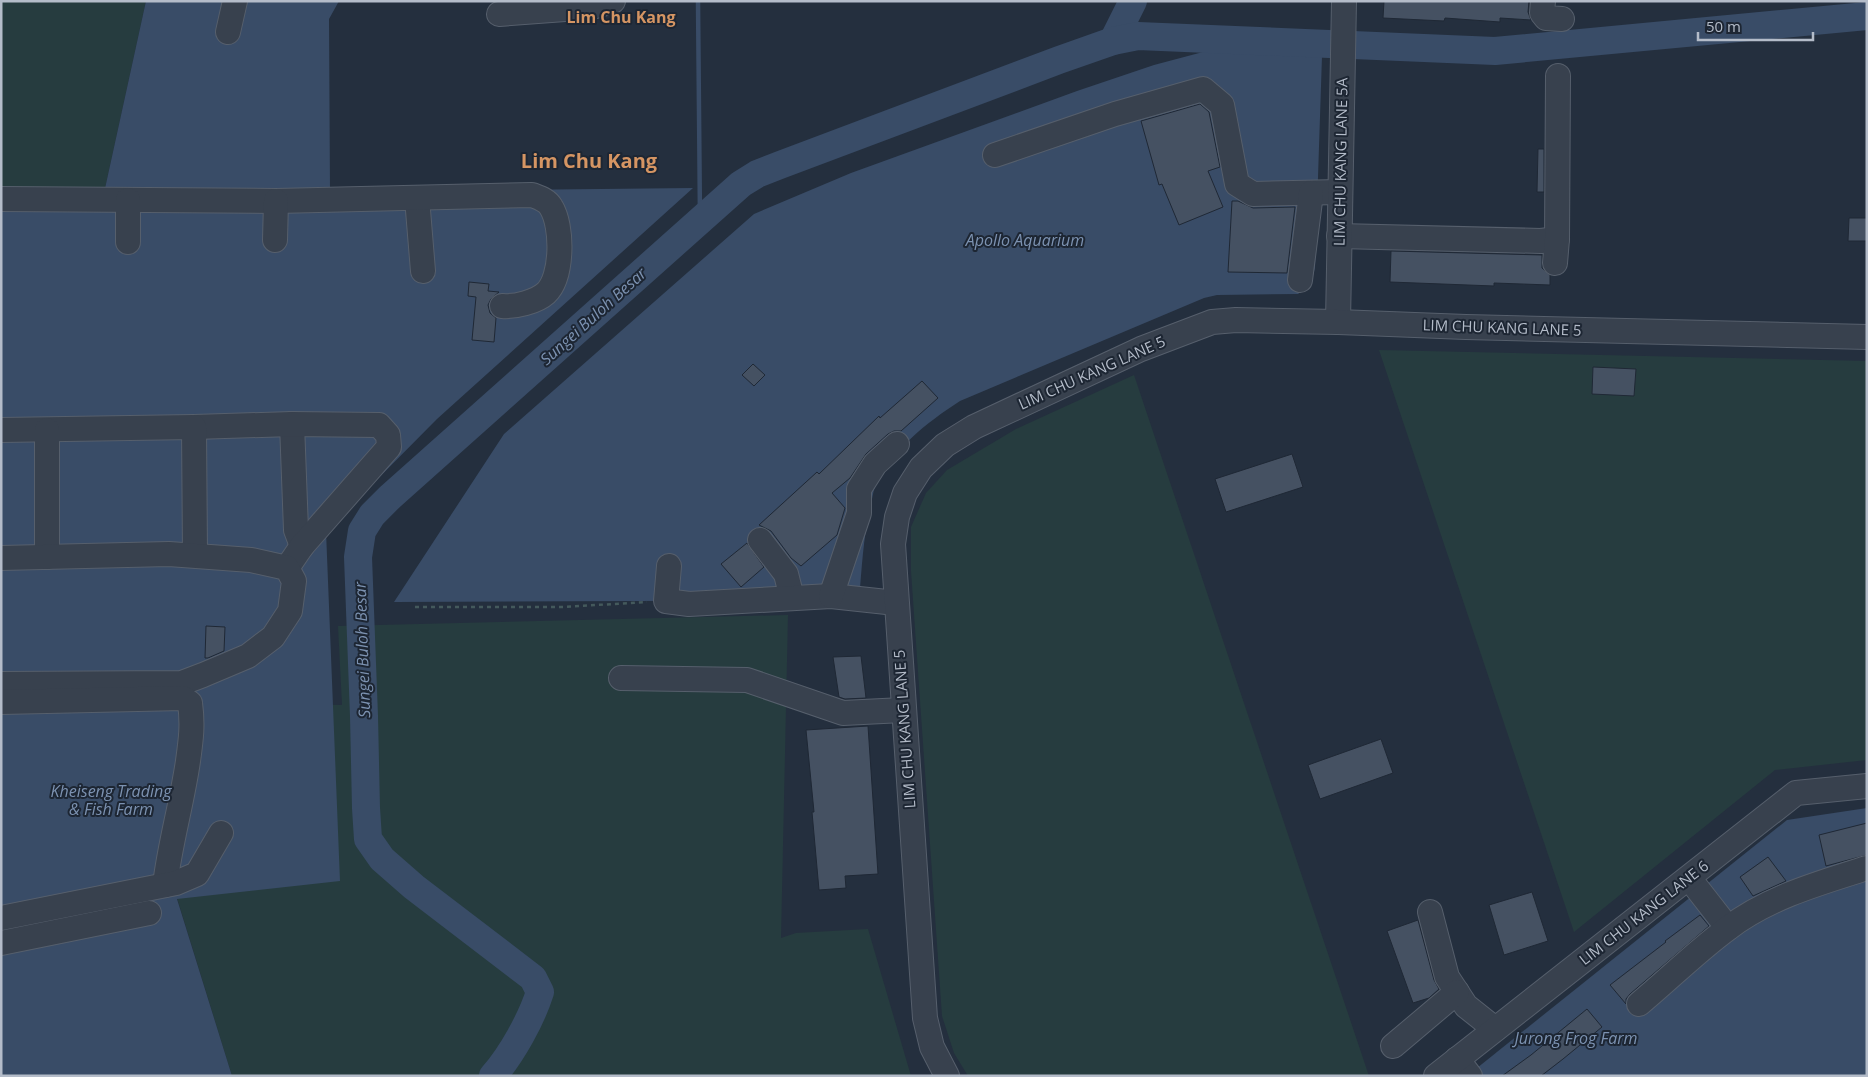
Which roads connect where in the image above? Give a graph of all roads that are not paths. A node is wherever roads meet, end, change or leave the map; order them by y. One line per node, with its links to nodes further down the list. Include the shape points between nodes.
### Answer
1 (235, 1): 7 (street)
2 (614, 1): 5 (street, via 592,7)
3 (1344, 1): 11 (street, LIM CHU KANG LANE 5A)
4 (1542, 1): 6 (street, via 1542,12 1546,18)
5 (499, 14)
6 (1562, 19)
7 (228, 32)
8 (1558, 76): 17 (street)
9 (995, 155): 10 (street, via 1115,114 1203,89 1222,105 1237,184 1253,194)
10 (1311, 192): 11 (street); 22 (street)
11 (1340, 192): 16 (street, LIM CHU KANG LANE 5A)
12 (417, 198): 15 (street); 21 (street); 23 (street, via 532,195 544,199 551,207 559,234 557,270 552,284 546,293 538,297)
13 (1, 199): 14 (street)
14 (128, 200): 15 (street); 19 (street)
15 (276, 201): 18 (street)
16 (1339, 236): 17 (street); 24 (street, LIM CHU KANG LANE 5A)
17 (1557, 239): 20 (street)
18 (275, 240)
19 (128, 242)
20 (1555, 263)
21 (423, 271)
22 (1300, 280)
23 (502, 306)
24 (1338, 322): 25 (street, LIM CHU KANG LANE 5); 40 (street, LIM CHU KANG LANE 5, via 1212,322 1141,349 974,427 945,445 921,468 905,493 897,517 893,544)
25 (1867, 337)
26 (292, 424): 27 (street); 32 (street, via 296,530); 32 (street, via 379,426 388,434 389,447)
27 (194, 427): 29 (street); 33 (street)
28 (1, 430): 29 (street)
29 (47, 430): 34 (street)
30 (897, 444): 38 (street, via 875,464 859,489 860,513)
31 (760, 540): 39 (street, via 786,574)
32 (302, 546): 37 (street)
33 (195, 556): 34 (street); 37 (street, via 251,560)
34 (47, 557): 35 (street)
35 (1, 558)
36 (669, 566): 39 (street, via 666,601 688,604)
37 (288, 568): 42 (street, via 294,581 290,611 273,637 248,656 203,675 182,683)
38 (831, 596): 39 (street); 40 (street)
39 (792, 598)
40 (896, 603): 44 (street, LIM CHU KANG LANE 5)
41 (621, 678): 44 (street, via 747,680 843,713)
42 (1, 684)
43 (1, 702): 49 (street, via 182,698 190,703 193,722 184,788)
44 (903, 710): 60 (street, LIM CHU KANG LANE 5, via 925,1018 932,1047)
45 (1867, 786): 48 (street, LIM CHU KANG LANE 6, via 1796,793)
46 (221, 832): 49 (street, via 197,874)
47 (1867, 868): 53 (street, via 1810,885)
48 (1689, 878): 53 (street); 57 (street, LIM CHU KANG LANE 6)
49 (165, 885): 52 (street)
50 (1430, 912): 55 (street, via 1447,977)
51 (149, 913): 54 (street)
52 (1, 918)
53 (1728, 928): 56 (street)
54 (1, 943)
55 (1457, 992): 57 (street, via 1466,1006); 58 (street)
56 (1639, 1004)
57 (1495, 1029): 59 (street, LIM CHU KANG LANE 6)
58 (1393, 1046)
59 (1464, 1067): 61 (street, LIM CHU KANG LANE 6)
60 (947, 1076)
61 (1436, 1076)

